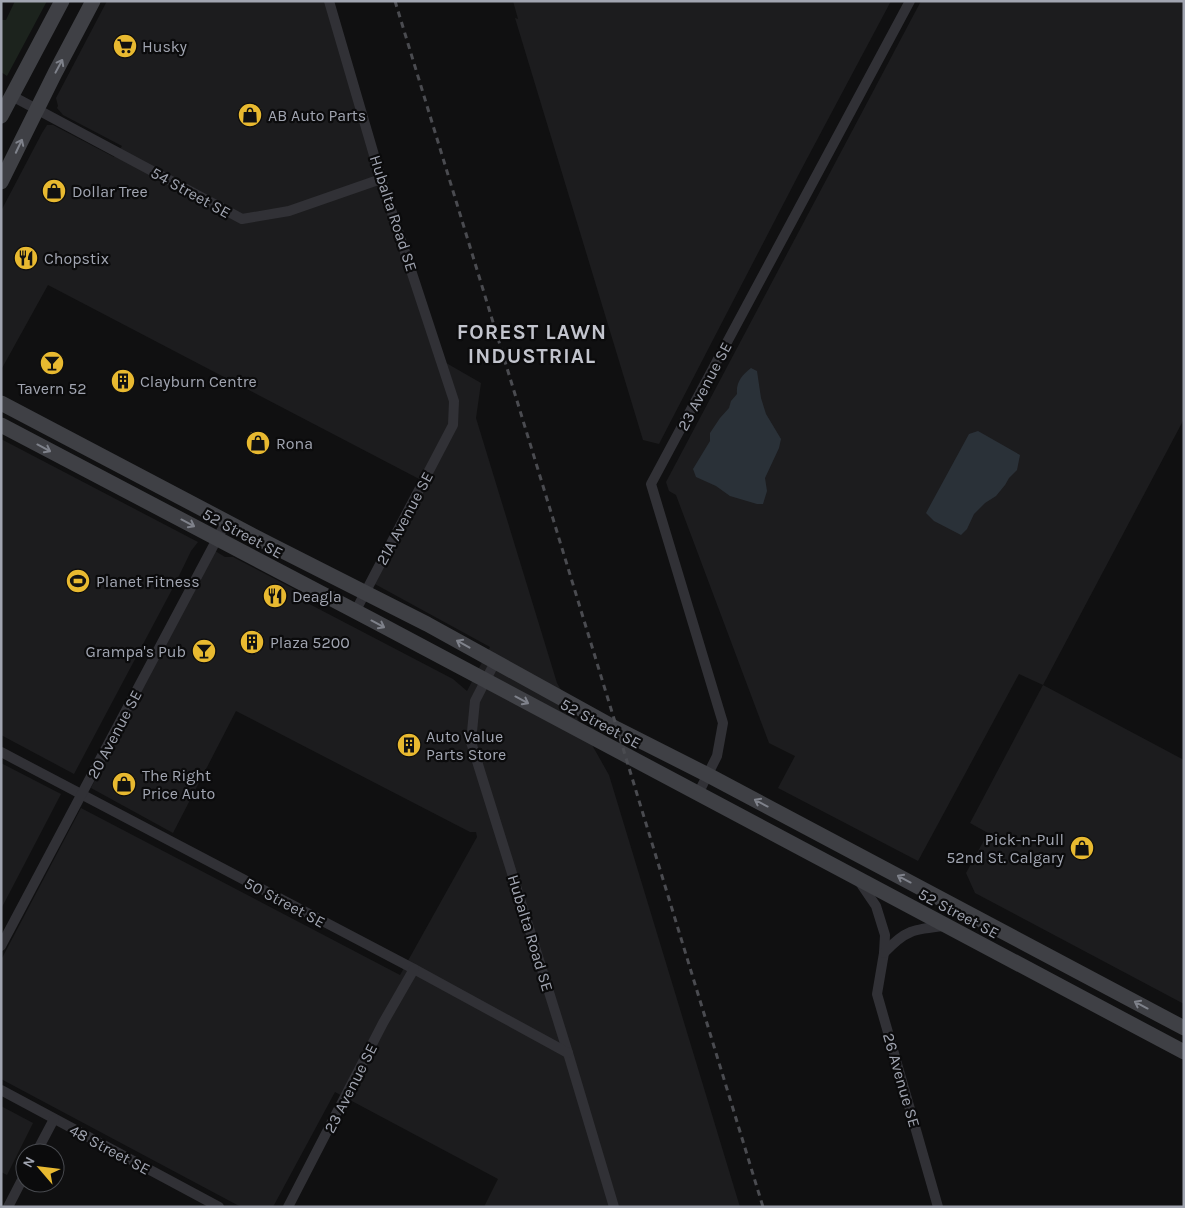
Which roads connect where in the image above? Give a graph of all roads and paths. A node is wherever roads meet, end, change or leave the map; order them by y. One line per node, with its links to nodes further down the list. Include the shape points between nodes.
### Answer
1 (62, 1): 5 (main road)
2 (93, 1): 6 (main road, one-way to 2)
3 (329, 1): 8 (street, Hubalta Road SE)
4 (910, 1): 20 (street, 23 Avenue SE, via 651,484 723,723 718,756)
5 (12, 96): 6 (street, 54 Street SE); 7 (main road)
6 (36, 109): 8 (street, 54 Street SE, via 242,219 289,211); 9 (main road, one-way to 6)
7 (1, 116)
8 (382, 179): 12 (street, Hubalta Road SE, via 454,401)
9 (1, 182)
10 (1, 403): 13 (main road, 52 Street SE)
11 (1, 425): 14 (main road, 52 Street SE, one-way to 14)
12 (453, 425): 15 (street, 21A Avenue SE)
13 (226, 522): 14 (street, 20 Avenue SE); 15 (main road, 52 Street SE)
14 (217, 539): 16 (main road, 52 Street SE); 22 (street, 20 Avenue SE)
15 (365, 592): 16 (street, 21A Avenue SE); 17 (main road, 52 Street SE, one-way to 15)
16 (355, 612): 18 (main road, 52 Street SE, one-way to 18)
17 (494, 662): 18 (street, Hubalta Road SE); 20 (main road, 52 Street SE)
18 (485, 680): 21 (main road, 52 Street SE, one-way to 21); 30 (street, Hubalta Road SE, via 475,701 471,742)
19 (1, 752): 22 (street, 50 Street SE)
20 (708, 775): 21 (street, 23 Avenue SE); 28 (main road, 52 Street SE, one-way to 20)
21 (698, 794): 23 (main road, 52 Street SE)
22 (81, 795): 25 (street, 20 Avenue SE); 27 (street, 50 Street SE)
23 (857, 878): 24 (main road, 52 Street SE); 26 (street, 26 Avenue SE, via 876,906 885,936)
24 (946, 926): 26 (street, via 918,929 903,935); 29 (main road, 52 Street SE)
25 (1, 946)
26 (884, 953): 39 (street, 26 Avenue SE, via 877,994)
27 (414, 969): 30 (street, 50 Street SE); 37 (street, 23 Avenue SE)
28 (1184, 1028)
29 (1184, 1052)
30 (568, 1053): 38 (street, Hubalta Road SE)
31 (1, 1090): 32 (street, 48 Street SE)
32 (54, 1119): 33 (street); 36 (street, 48 Street SE)
33 (41, 1143)
34 (15, 1193): 35 (street)
35 (8, 1207)
36 (219, 1207)
37 (288, 1207)
38 (614, 1207)
39 (938, 1207)

